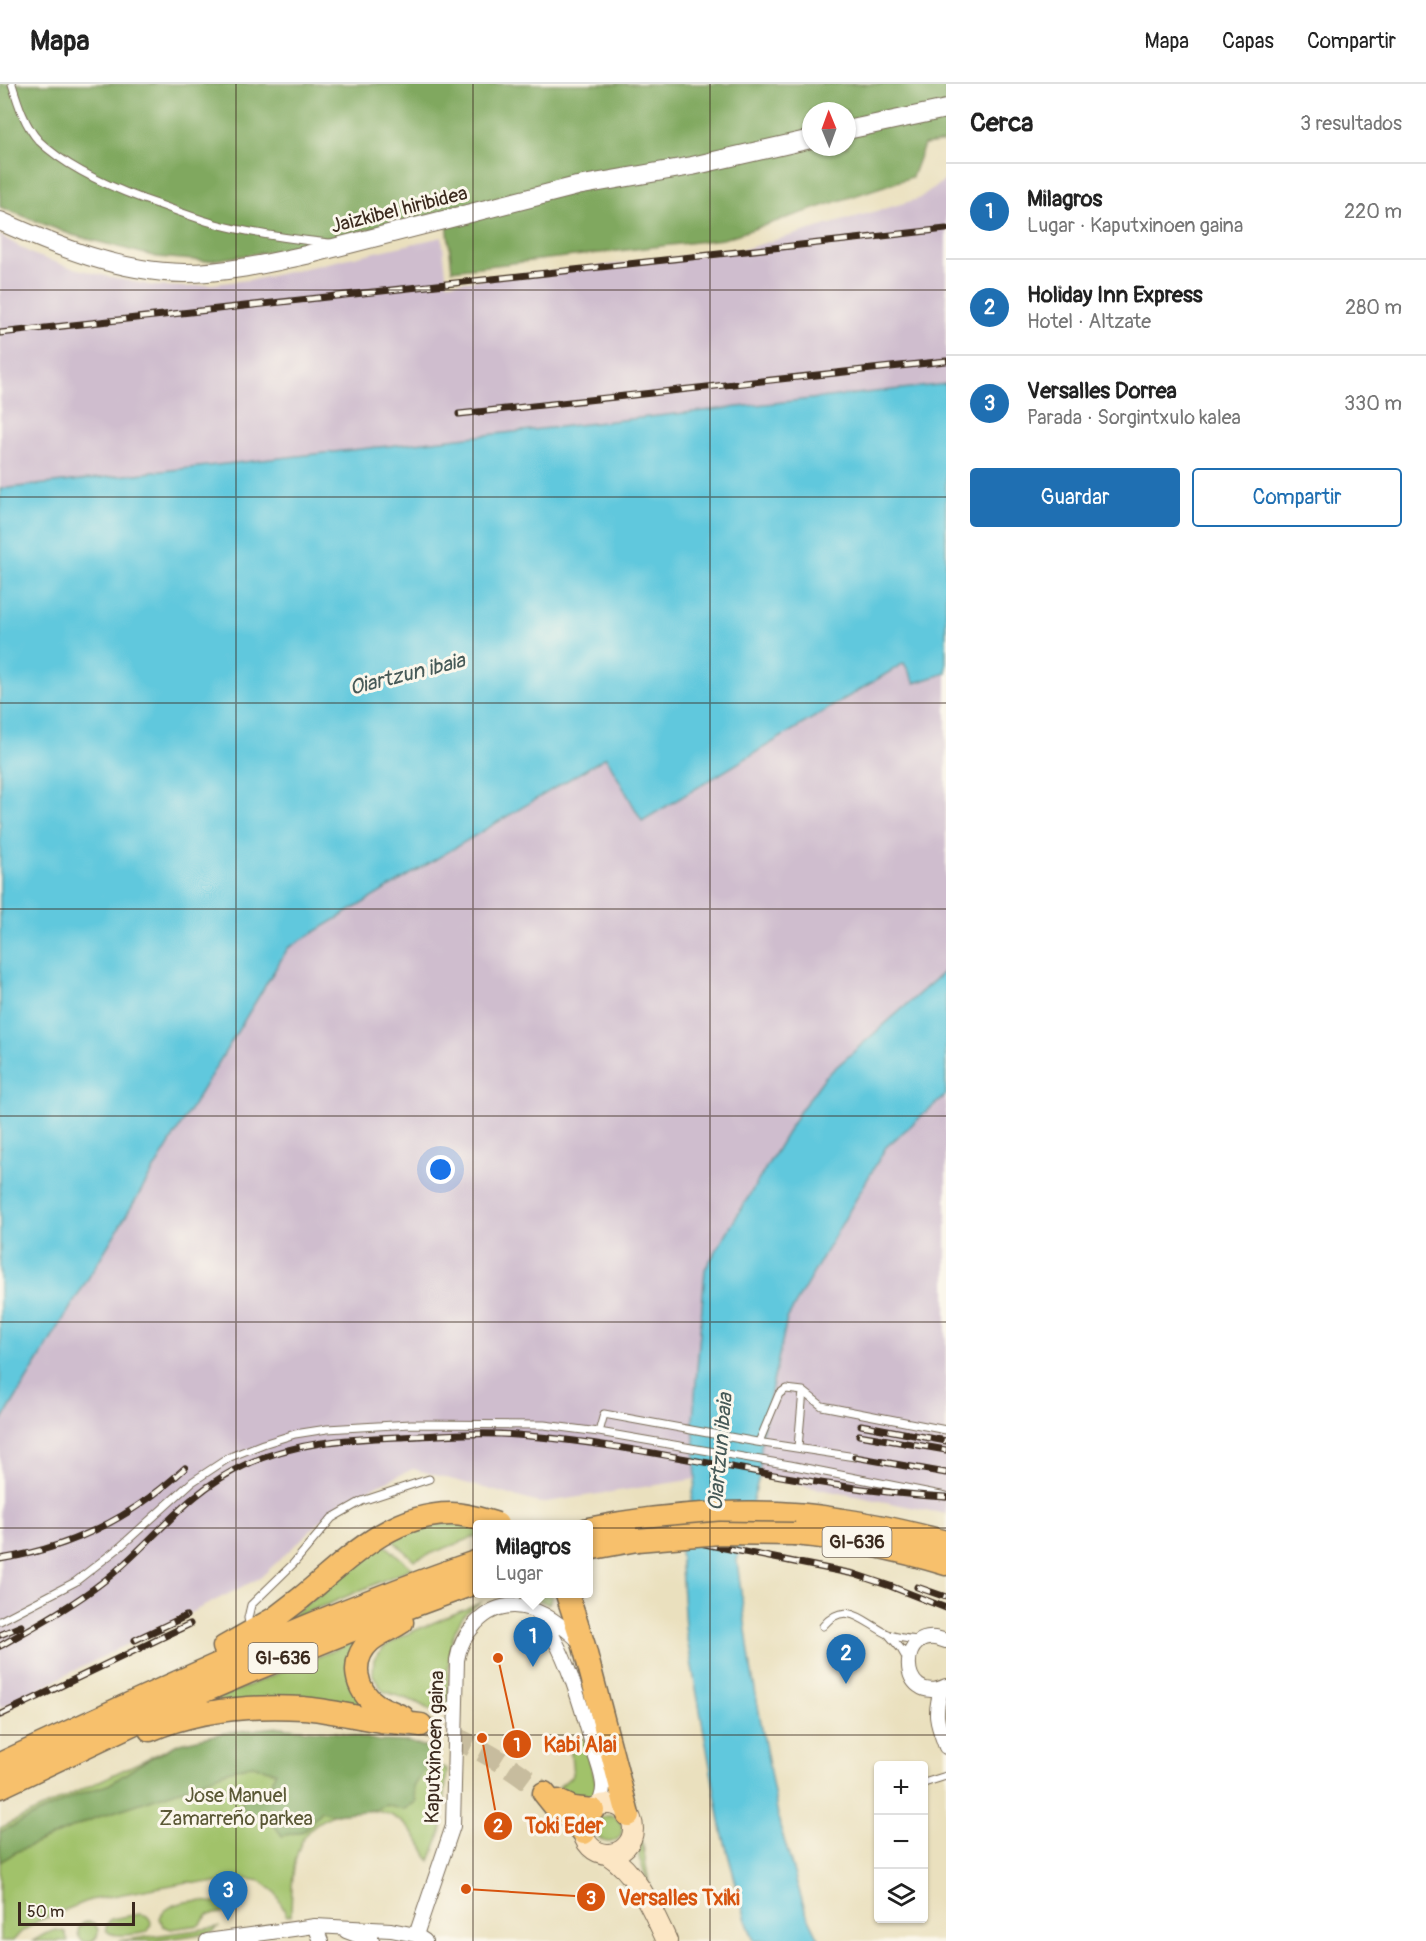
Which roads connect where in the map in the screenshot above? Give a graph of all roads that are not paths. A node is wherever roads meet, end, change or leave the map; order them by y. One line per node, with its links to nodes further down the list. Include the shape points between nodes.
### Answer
1 (12, 84): 6 (lane, via 26,122 40,142 77,169 119,190 217,225)
2 (946, 109): 3 (street)
3 (856, 128)
4 (802, 141): 6 (street, Jaizkibel hiribidea, via 577,186)
5 (0, 222): 6 (street, Jaizkibel hiribidea, via 80,254 132,267 183,273 264,264)
6 (349, 245)
7 (803, 1391): 8 (lane, via 822,1406); 10 (lane, via 786,1389 779,1394); 11 (lane)
8 (946, 1430)
9 (599, 1432): 10 (lane, via 604,1414); 14 (lane); 31 (lane, via 544,1425 411,1424 295,1434 263,1444 230,1457 192,1482 75,1582)
10 (758, 1442): 11 (lane)
11 (798, 1447): 12 (lane)
12 (855, 1456)
13 (429, 1479): 33 (lane, via 362,1501 332,1518 251,1605)
14 (946, 1496)
15 (842, 1519): 17 (main road, GI-636); 18 (main road, via 887,1515); 21 (main road, GI-636)
16 (484, 1520): 33 (main road, bridge, via 453,1514 430,1515 391,1529)
17 (795, 1524): 20 (main road, GI-636, bridge, via 720,1533); 23 (main road, GI-636, via 838,1538)
18 (946, 1527)
19 (593, 1528): 20 (main road, GI-636)
20 (636, 1530): 22 (main road, GI-636)
21 (946, 1542)
22 (593, 1547)
23 (918, 1555): 25 (main road, GI-636); 26 (main road)
24 (473, 1562): 40 (main road, GI-636)
25 (946, 1564)
26 (946, 1569)
27 (473, 1584): 28 (main road, GI-636)
28 (440, 1596): 43 (main road, GI-636, via 249,1672); 43 (main road, via 369,1642 356,1667 362,1691 376,1705 421,1725 304,1708 242,1709 185,1718 128,1740)
29 (569, 1598): 37 (main road)
30 (532, 1609): 37 (street, Kaputxinoen gaina, via 560,1625); 49 (street, via 553,1637 587,1728 603,1782 602,1796); 57 (street, Kaputxinoen gaina, via 516,1605 492,1611 474,1626 460,1647 453,1826)
31 (0, 1621)
32 (823, 1626): 34 (lane, via 832,1616 843,1613 857,1616)
33 (250, 1633): 40 (main road, via 199,1659)
34 (888, 1634): 35 (lane); 38 (lane)
35 (922, 1640): 36 (street); 38 (street, via 910,1652)
36 (946, 1641)
37 (584, 1646): 50 (main road)
38 (908, 1661): 39 (street, via 911,1677)
39 (917, 1684): 41 (street, via 934,1690); 42 (street)
40 (169, 1685): 45 (main road, GI-636)
41 (944, 1687): 42 (street)
42 (936, 1706): 44 (street)
43 (92, 1743): 48 (main road, GI-636)
44 (946, 1748)
45 (0, 1764)
46 (946, 1776): 47 (lane)
47 (928, 1783)
48 (0, 1787)
49 (594, 1809): 50 (main road, via 616,1806); 51 (main road, via 585,1820); 51 (main road, via 567,1806 544,1792)
50 (628, 1815): 52 (main road)
51 (584, 1833): 53 (main road, via 594,1850)
52 (632, 1839): 53 (main road, via 619,1852); 54 (main road)
53 (606, 1854): 54 (main road)
54 (635, 1880): 63 (main road)
55 (315, 1926): 56 (street); 58 (street); 60 (street)
56 (329, 1926): 57 (street); 61 (street)
57 (417, 1936): 62 (street, via 403,1934)
58 (259, 1937): 59 (street)
59 (207, 1941)
60 (321, 1941)
61 (372, 1941)
62 (396, 1941)
63 (667, 1941)

